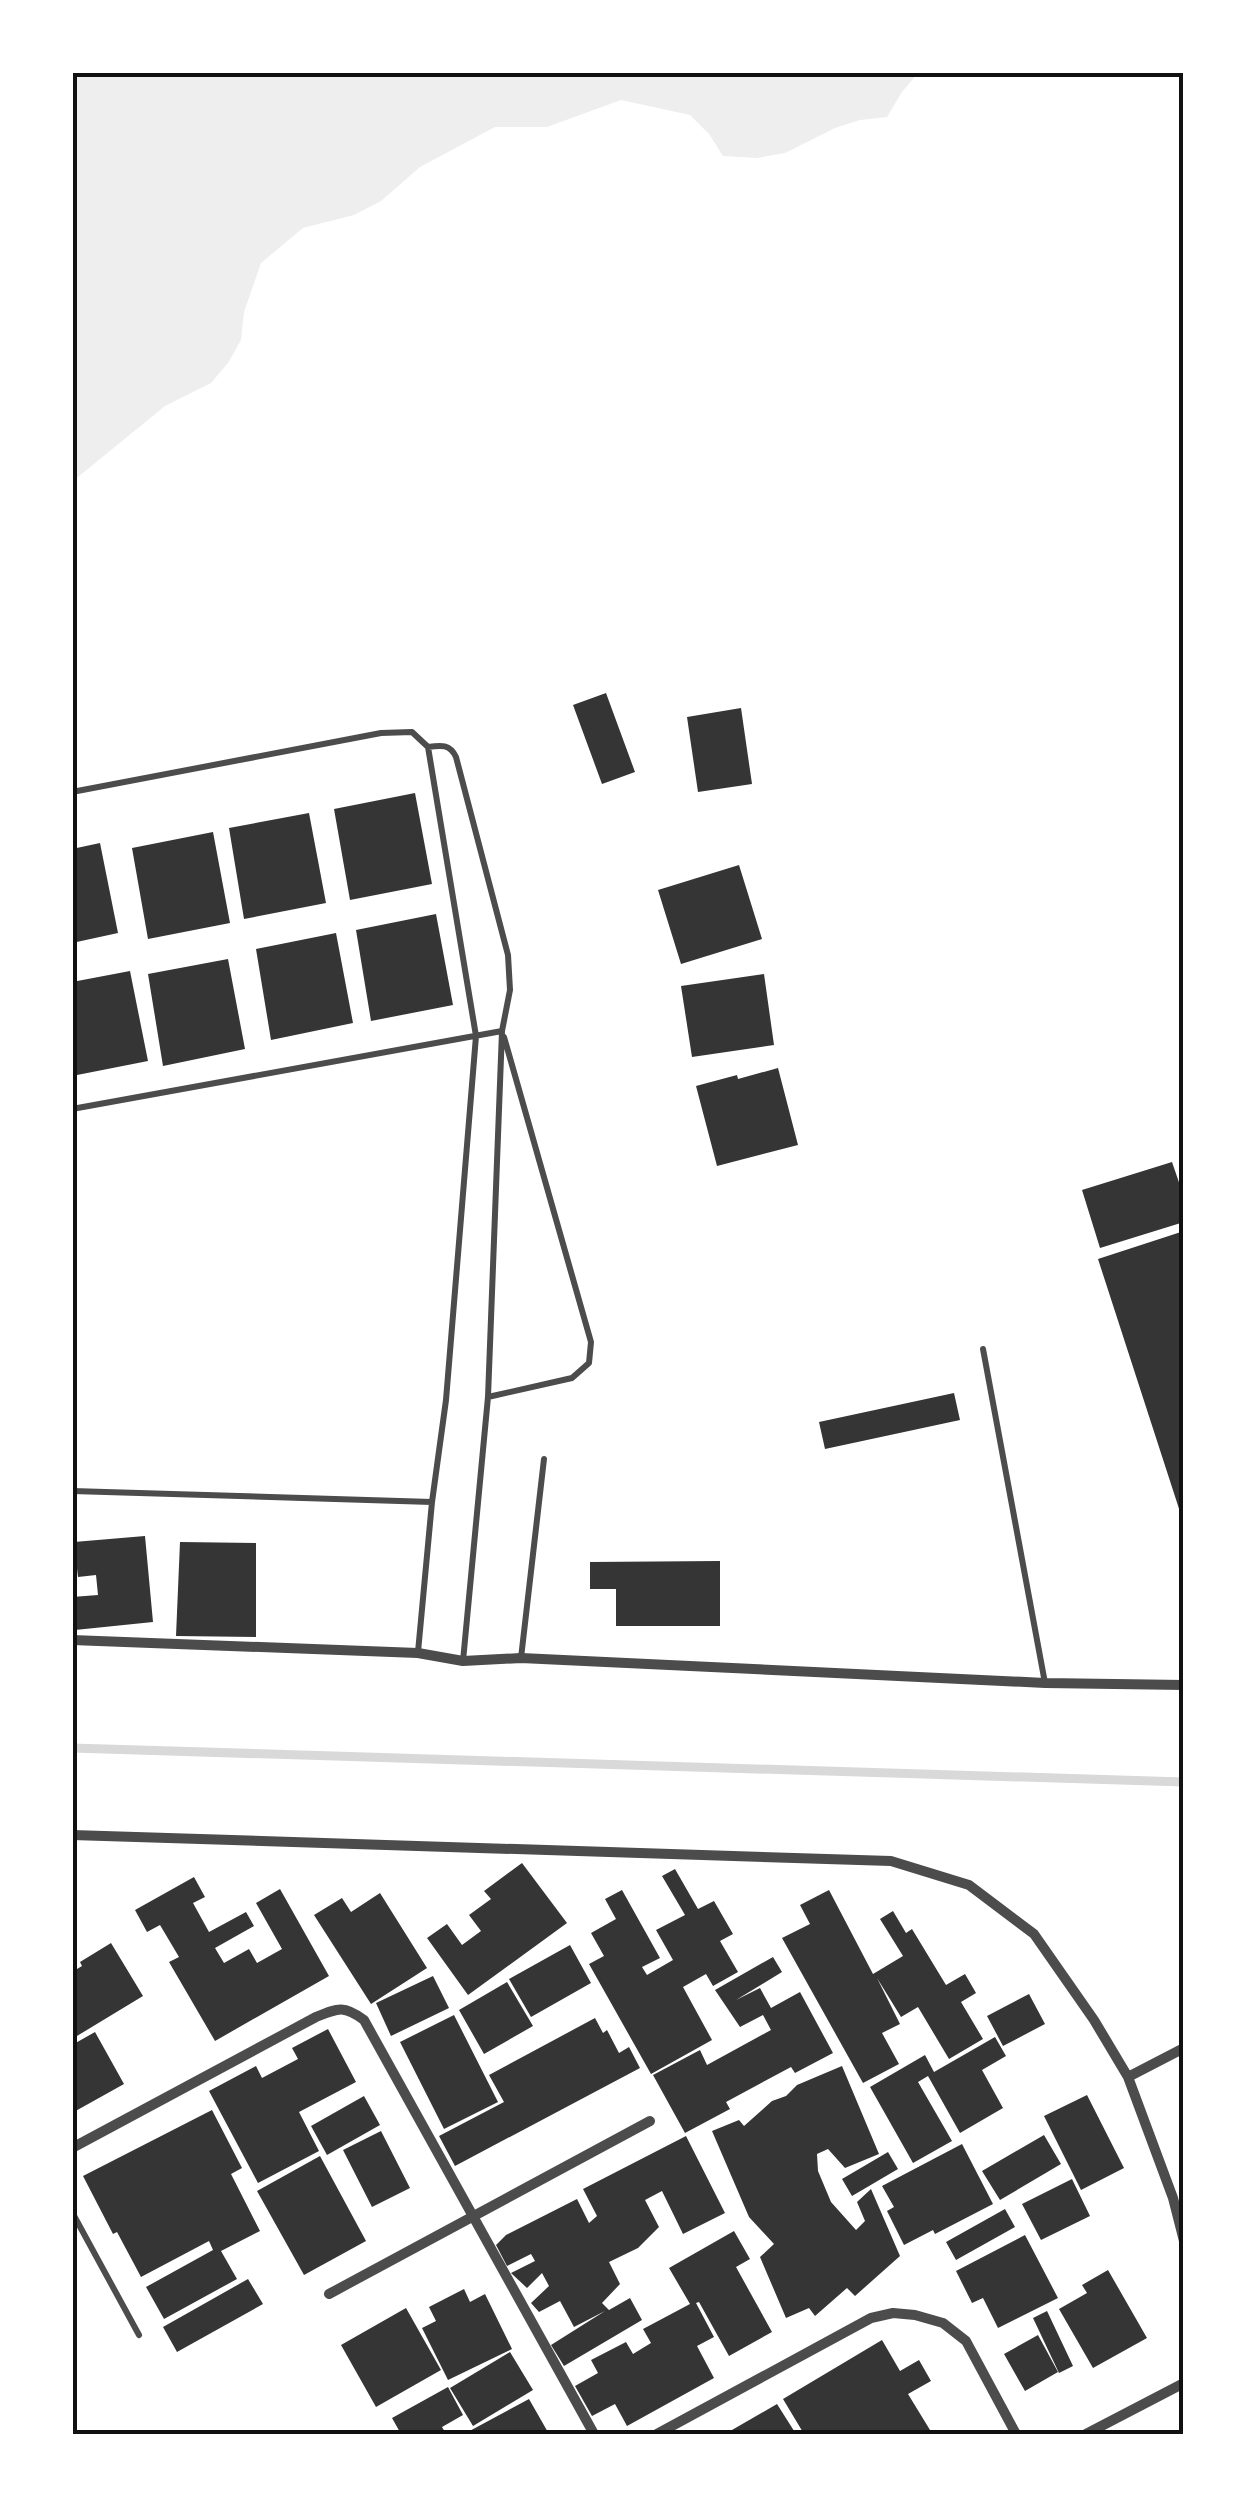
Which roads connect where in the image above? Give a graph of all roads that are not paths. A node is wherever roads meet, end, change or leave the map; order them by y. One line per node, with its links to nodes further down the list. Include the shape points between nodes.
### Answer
1 (428, 748): 2 (lane, via 412,732 382,733); 3 (lane, via 443,745 456,757 508,955); 4 (lane)
2 (72, 792)
3 (502, 1031): 4 (lane); 7 (lane); 7 (lane, via 591,1342 589,1364 572,1378)
4 (476, 1036): 5 (lane); 10 (lane)
5 (72, 1109)
6 (983, 1349): 15 (lane)
7 (488, 1397): 14 (lane)
8 (544, 1459): 13 (lane)
9 (72, 1491): 10 (lane)
10 (432, 1502): 12 (lane)
11 (72, 1640): 12 (street)
12 (418, 1653): 14 (street)
13 (521, 1658): 14 (street); 15 (street)
14 (463, 1661)
15 (1045, 1683): 16 (street)
16 (1184, 1685)
17 (72, 1836): 19 (street, via 891,1861 969,1885 1034,1934)
18 (1184, 2048): 19 (street)
19 (1128, 2077): 22 (street)
20 (650, 2122): 24 (street)
21 (72, 2148): 24 (street, via 339,2008 364,2020)
22 (1178, 2195): 25 (street)
23 (72, 2212): 27 (lane)
24 (474, 2217): 26 (street); 29 (street)
25 (1184, 2240)
26 (329, 2294)
27 (139, 2335)
28 (1184, 2383): 32 (street)
29 (594, 2434)
30 (656, 2434): 31 (street, via 871,2318 894,2312 944,2324 966,2341)
31 (1016, 2434)
32 (1086, 2434)

